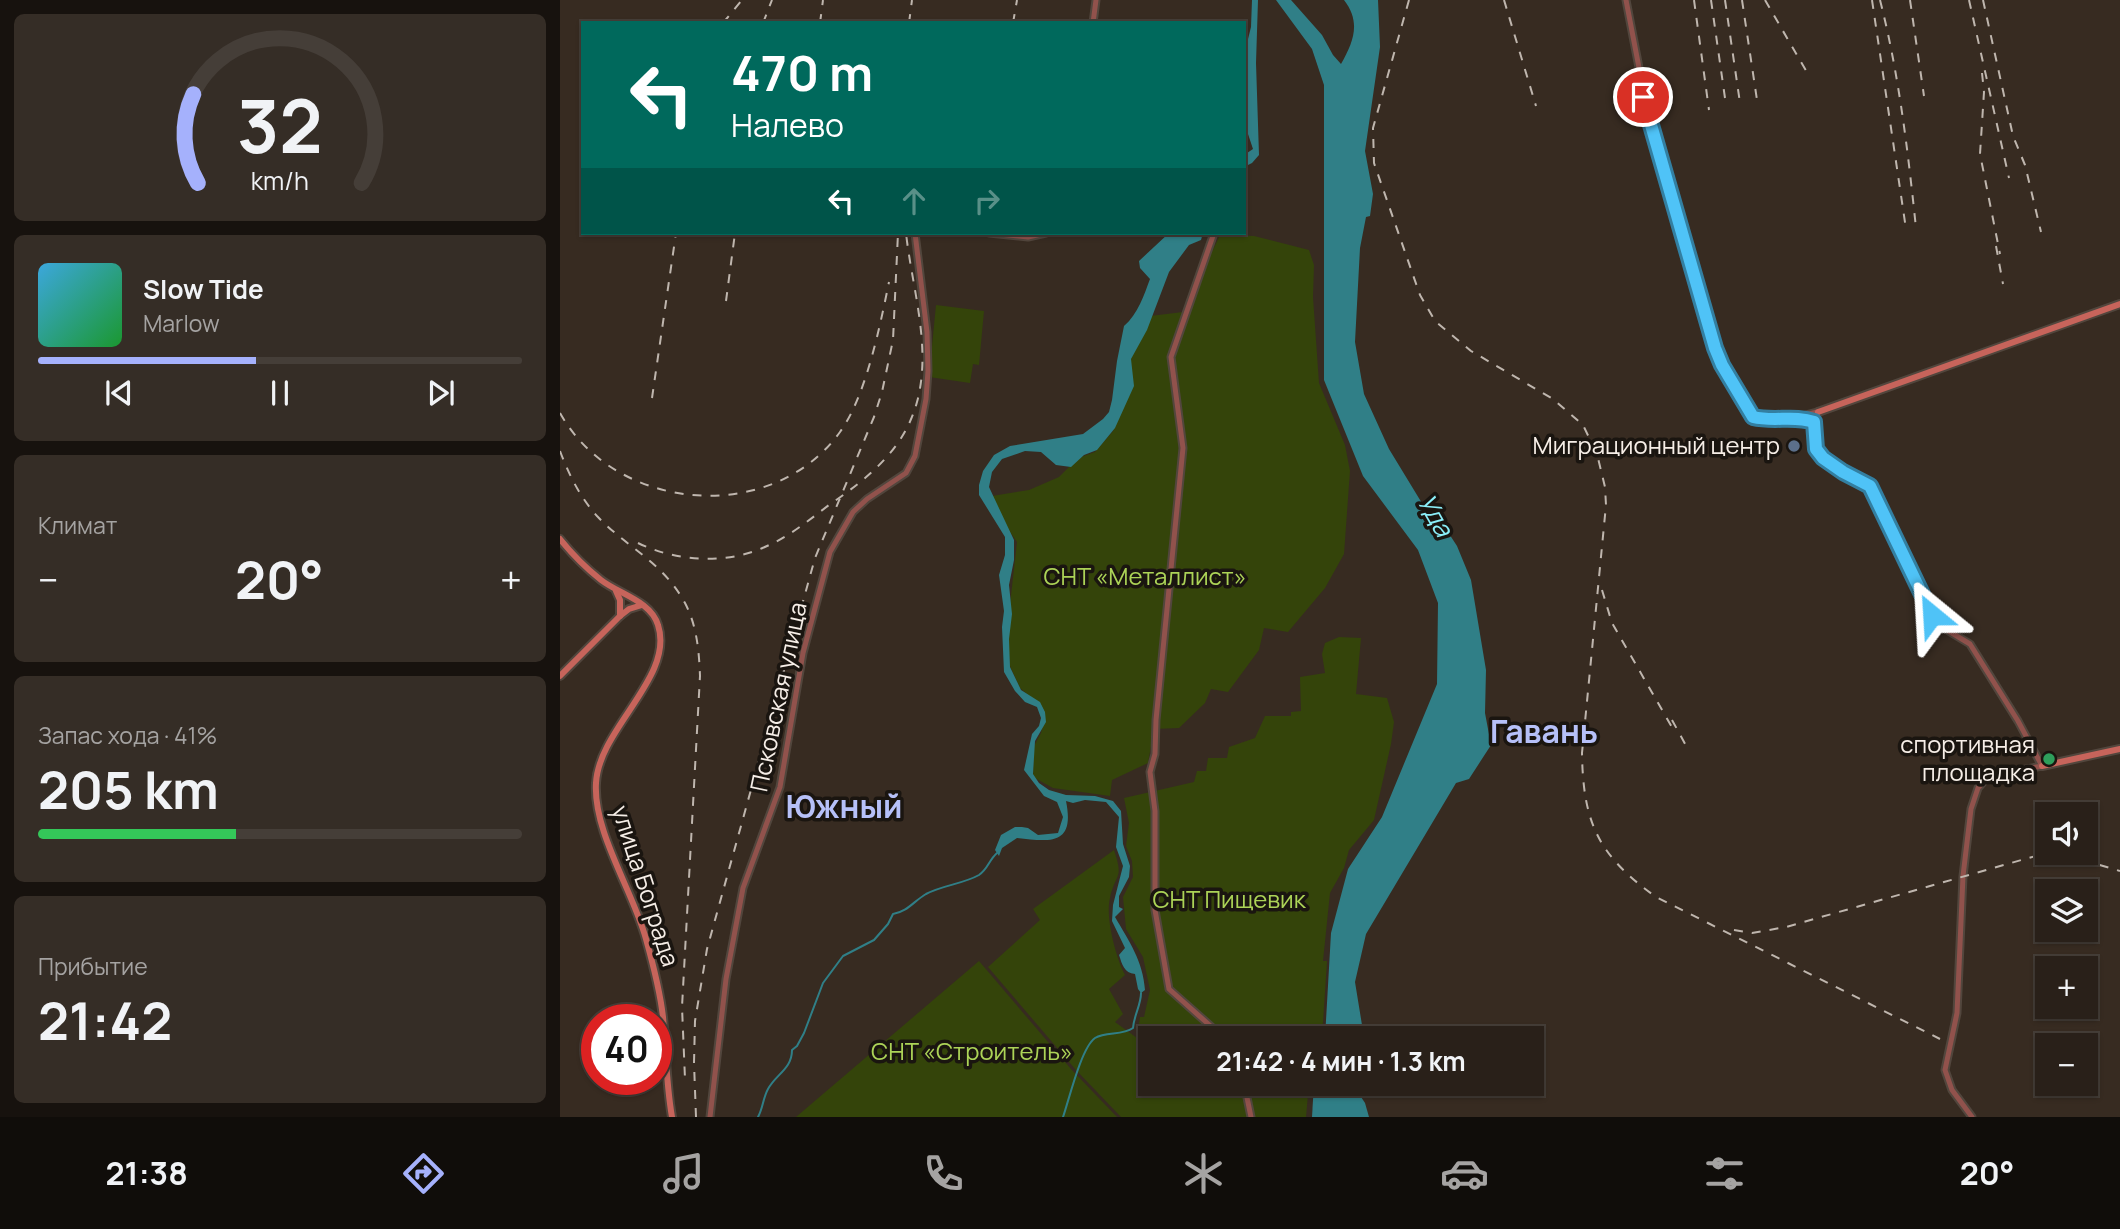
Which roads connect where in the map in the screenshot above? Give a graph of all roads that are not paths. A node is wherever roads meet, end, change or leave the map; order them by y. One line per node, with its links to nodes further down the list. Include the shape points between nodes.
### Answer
1 (1096, 0): 3 (street)
2 (1626, 0): 10 (street, via 1650,125 1719,359 1753,417)
3 (1093, 21)
4 (915, 235): 22 (street, Псковская улица, via 927,332 926,399 915,456 909,469 853,512 830,552 803,653 780,787 743,888 724,991)
5 (1004, 235): 6 (street)
6 (1033, 235)
7 (1213, 235): 19 (street, via 1171,359 1183,448 1150,772 1155,811 1155,910 1170,989)
8 (2120, 304): 9 (main road)
9 (1818, 412): 10 (street); 11 (street)
10 (1800, 417): 11 (street)
11 (1814, 422): 18 (street, via 1816,449 1833,465 1870,486 1932,615 1970,645)
12 (560, 539): 13 (main road)
13 (615, 589): 14 (main road); 15 (main road)
14 (642, 605): 15 (main road); 21 (main road, улица Бограда, via 659,627 658,658 605,747 596,796 605,834 642,922 656,978)
15 (620, 616): 16 (main road)
16 (560, 676)
17 (2120, 749): 18 (main road)
18 (2042, 766): 24 (street, via 1995,775 1978,788 1973,800 1963,876 1957,1013 1945,1070 1952,1090)
19 (1211, 1026)
20 (1247, 1096): 23 (street)
21 (672, 1117)
22 (710, 1117)
23 (1251, 1117)
24 (1972, 1117)

